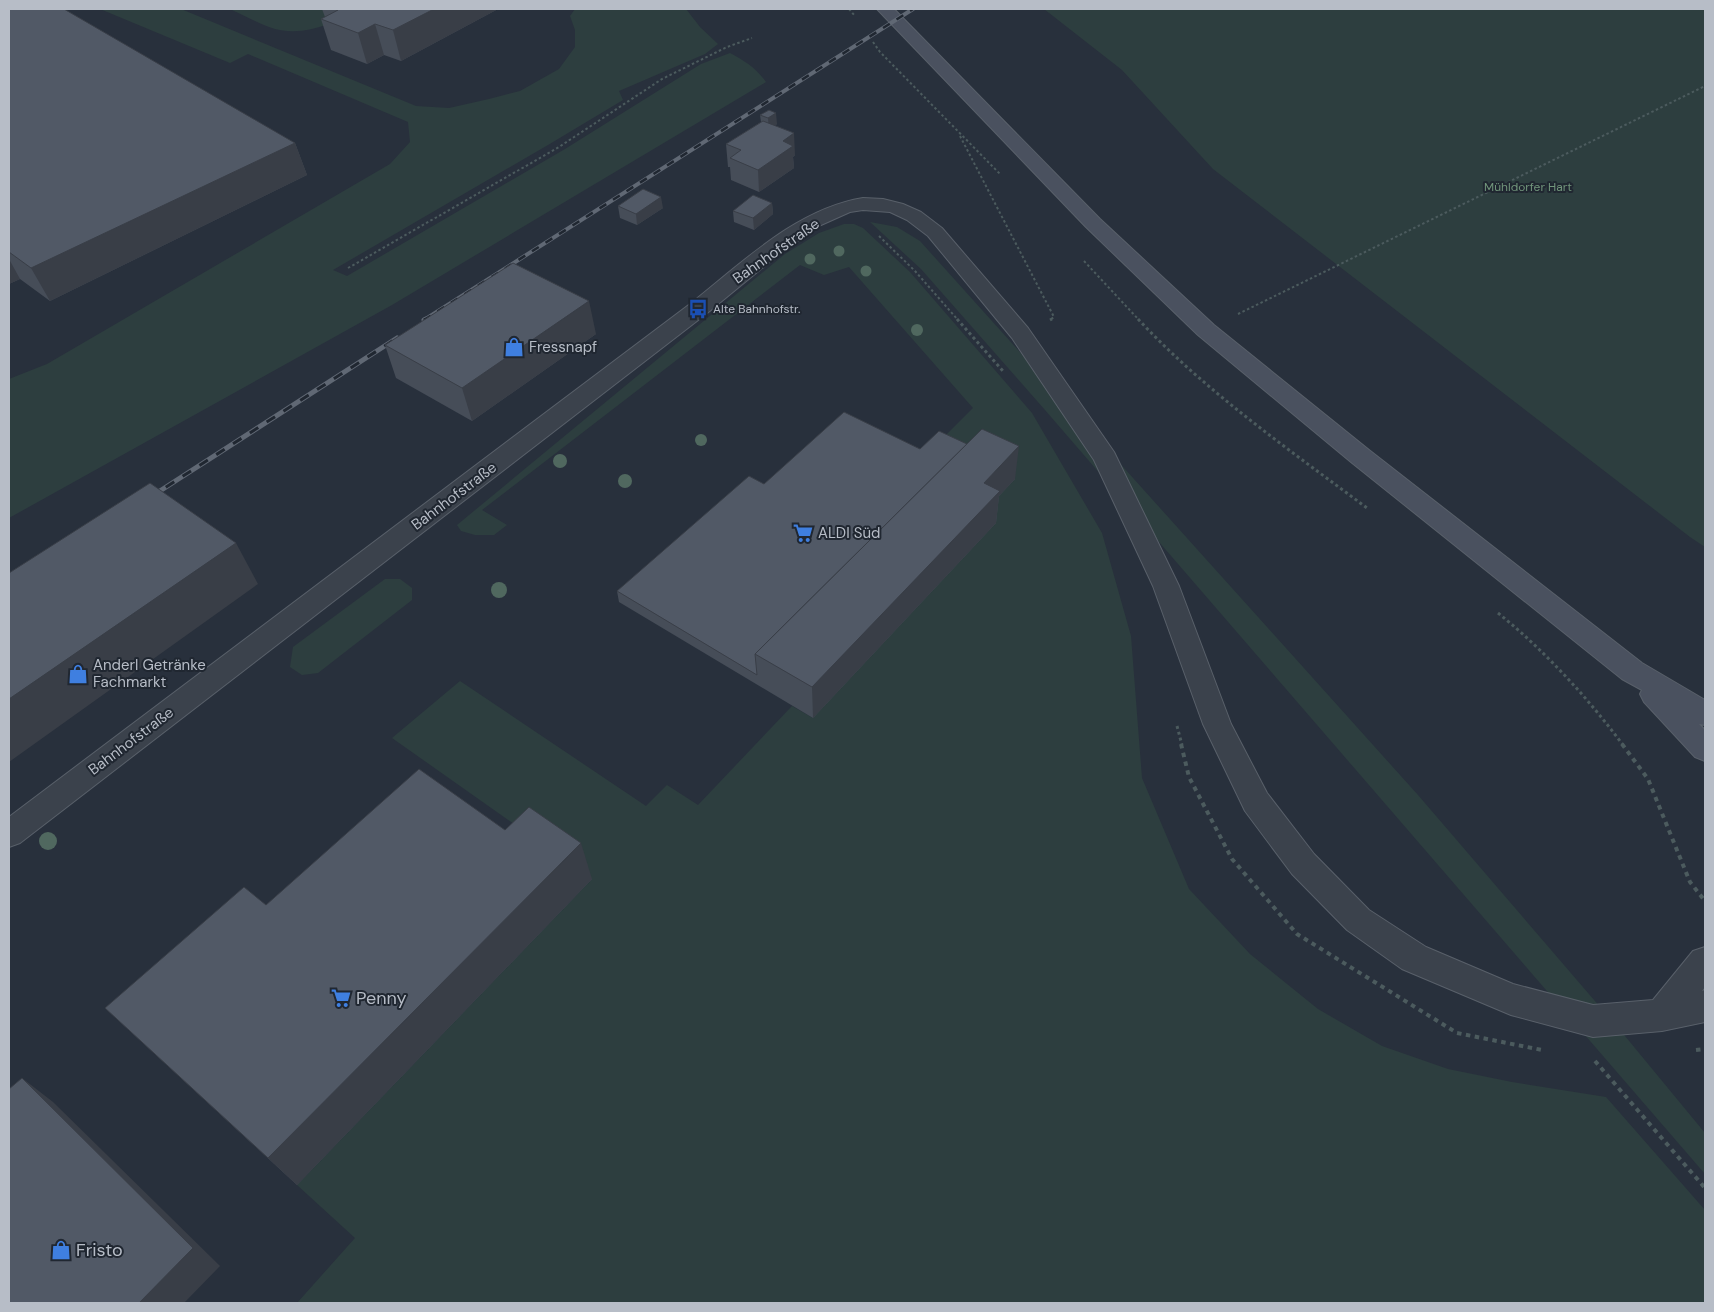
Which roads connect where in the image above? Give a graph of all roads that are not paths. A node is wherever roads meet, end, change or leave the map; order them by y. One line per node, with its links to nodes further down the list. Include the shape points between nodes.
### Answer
1 (885, 9): 2 (main road, via 1093,223 1206,330)
2 (1632, 671): 3 (main road); 4 (main road)
3 (1705, 714)
4 (1705, 748)
5 (9, 834): 8 (street, Bahnhofstraße, via 776,247 814,221 845,207 883,205 914,216 935,232 1020,333 1105,458 1166,586 1222,732 1256,802 1303,864 1358,920 1414,958 1502,995 1593,1021)
6 (1705, 962): 8 (street)
7 (1705, 1006): 8 (street, Bahnhofstraße)
8 (1662, 1015)

